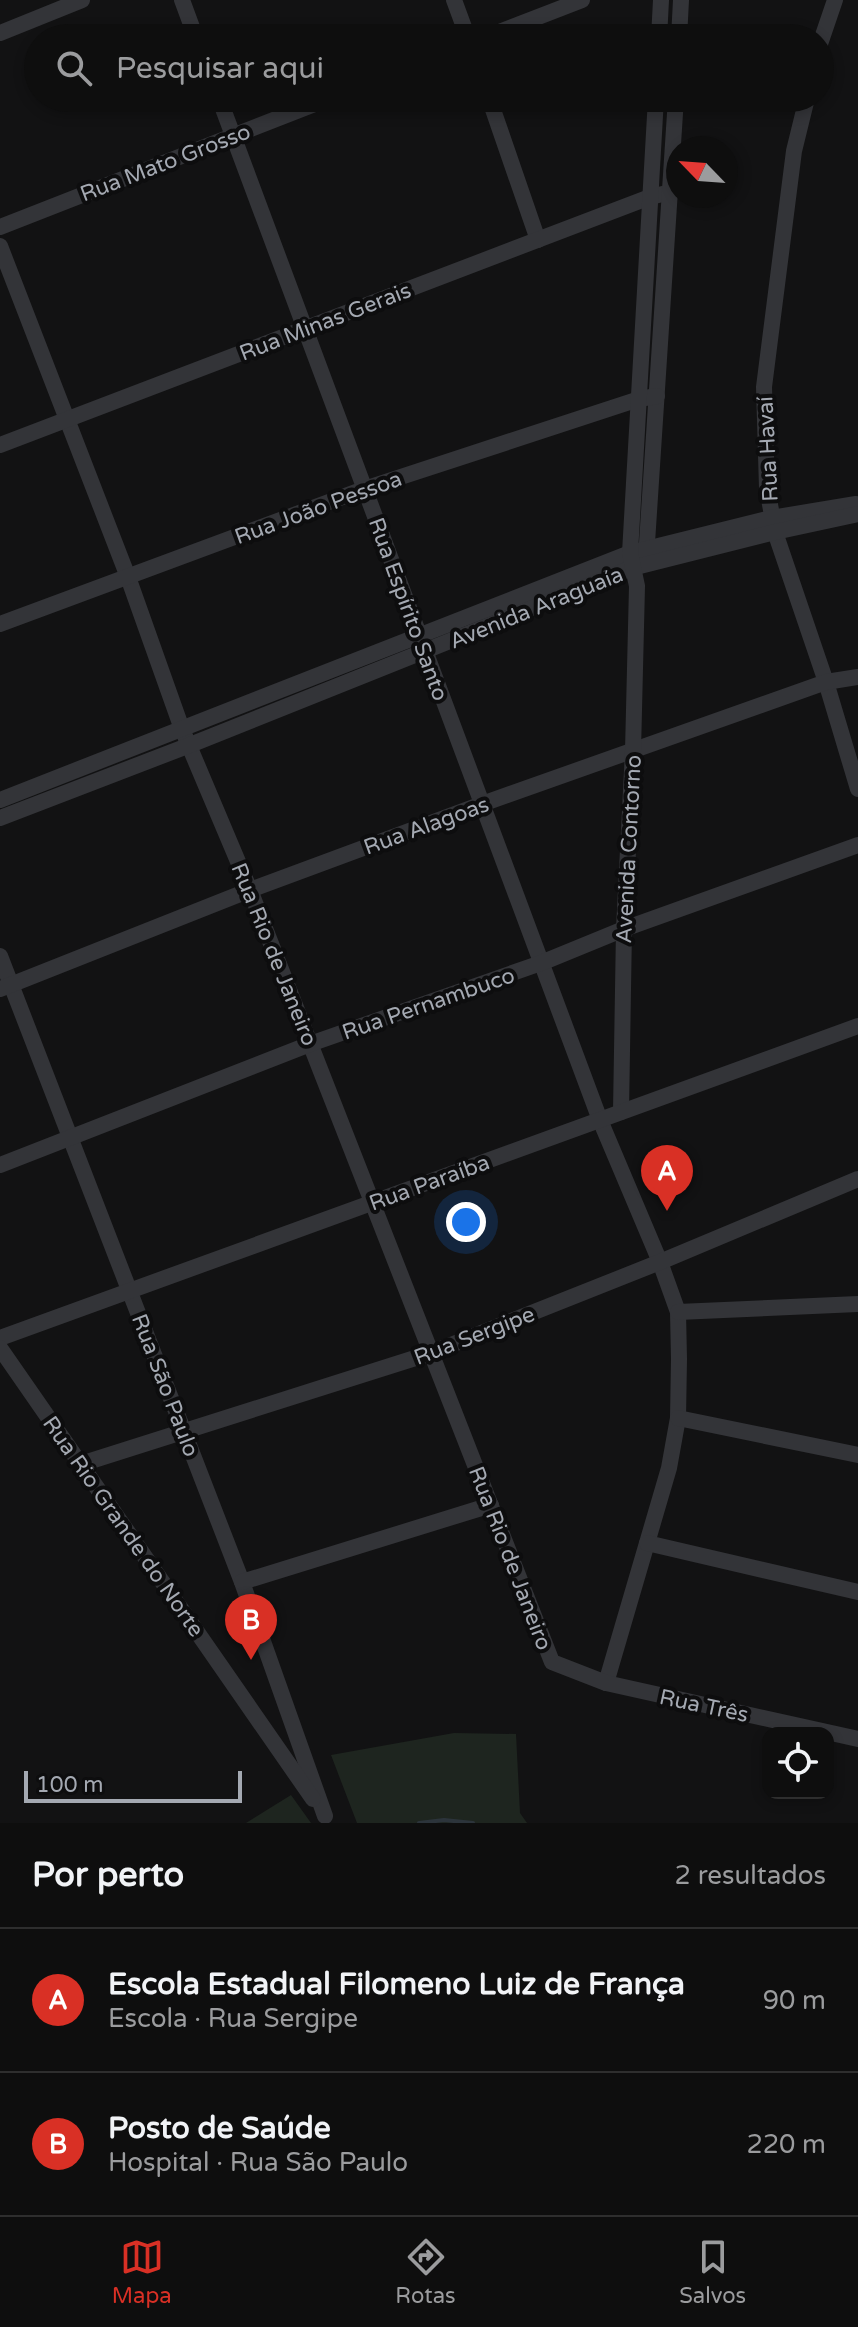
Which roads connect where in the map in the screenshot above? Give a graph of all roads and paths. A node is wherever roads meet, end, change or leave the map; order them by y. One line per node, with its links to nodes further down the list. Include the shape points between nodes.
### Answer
1 (82, 0): 14 (street)
2 (182, 0): 8 (street)
3 (454, 0): 9 (street)
4 (582, 0): 10 (street)
5 (661, 0): 11 (street)
6 (681, 0): 12 (street)
7 (835, 0): 13 (street)
8 (191, 24)
9 (463, 24)
10 (520, 24)
11 (660, 24)
12 (680, 24)
13 (827, 24)
14 (0, 33)
15 (224, 112): 21 (street, Rua Espírito Santo)
16 (294, 112): 21 (street, Rua Mato Grosso)
17 (494, 112): 27 (street)
18 (655, 112): 24 (street, Avenida Contorno)
19 (675, 112): 22 (street, Avenida Contorno)
20 (804, 112): 37 (street, Rua Havaí, via 764,387)
21 (233, 136): 26 (street, Rua Mato Grosso); 29 (street, Rua Espírito Santo)
22 (674, 136)
23 (666, 193): 24 (street, Rua Minas Gerais)
24 (650, 197): 27 (street, Rua Minas Gerais); 31 (street, Avenida Contorno)
25 (670, 208): 30 (street, Avenida Contorno)
26 (0, 227)
27 (538, 240): 29 (street, Rua Minas Gerais)
28 (0, 246): 32 (street, Rua Rio de Janeiro)
29 (305, 329): 32 (street, Rua Minas Gerais); 34 (street, Rua Espírito Santo)
30 (657, 396): 31 (street, Rua João Pessoa); 38 (street, Avenida Contorno)
31 (639, 399): 34 (street, Rua João Pessoa); 38 (street, Avenida Contorno)
32 (67, 419): 33 (street, Rua Minas Gerais); 39 (street, Rua Rio de Janeiro)
33 (0, 445)
34 (364, 489): 39 (street, Rua João Pessoa); 41 (street, Rua Espírito Santo)
35 (858, 504): 37 (street, Avenida Araguaía)
36 (858, 514): 37 (street, Avenida Araguaía)
37 (773, 525): 38 (street, Avenida Araguaía); 44 (street, Rua Havaí)
38 (638, 559): 41 (street, Avenida Araguaía); 42 (street, Avenida Araguaía); 47 (street, Avenida Contorno)
39 (128, 577): 40 (street, Rua João Pessoa); 45 (street, Rua Rio de Janeiro)
40 (0, 624)
41 (419, 634): 42 (street, Rua Espírito Santo); 45 (street, Avenida Araguaía)
42 (425, 651): 46 (street, Avenida Araguaía); 50 (street, Rua Espírito Santo)
43 (858, 677): 44 (street, Rua Alagoas)
44 (826, 682): 47 (street, Rua Alagoas); 48 (street, Rua Havaí)
45 (182, 729): 46 (street, Rua Rio de Janeiro); 49 (street, Avenida Araguaía)
46 (190, 745): 51 (street, Avenida Araguaía); 53 (street, Rua Rio de Janeiro)
47 (633, 751): 50 (street, Rua Alagoas); 54 (street, Avenida Contorno)
48 (858, 789)
49 (0, 800)
50 (482, 804): 53 (street, Rua Alagoas); 56 (street, Rua Espírito Santo)
51 (0, 818)
52 (858, 845): 54 (street, Rua Pernambuco)
53 (250, 890): 57 (street, Rua Alagoas); 59 (street, Rua Rio de Janeiro)
54 (624, 929): 56 (street, Rua Pernambuco); 60 (street, Avenida Contorno)
55 (0, 956): 57 (street, Rua São Paulo)
56 (541, 963): 59 (street, Rua Pernambuco); 61 (street, Rua Espírito Santo)
57 (6, 987): 62 (street, Rua São Paulo)
58 (858, 1026): 60 (street, Rua Paraíba)
59 (310, 1044): 62 (street, Rua Pernambuco); 65 (street, Rua Rio de Janeiro)
60 (621, 1112): 61 (street, Rua Paraíba)
61 (600, 1120): 65 (street, Rua Paraíba); 66 (street, Rua Espírito Santo)
62 (70, 1137): 63 (street, Rua Pernambuco); 67 (street, Rua São Paulo)
63 (0, 1165)
64 (858, 1179): 66 (street, Rua Sergipe)
65 (372, 1203): 67 (street, Rua Paraíba); 72 (street, Rua Rio de Janeiro)
66 (660, 1262): 69 (street, Rua Espírito Santo); 72 (street, Rua Sergipe)
67 (130, 1290): 70 (street, Rua Paraíba); 74 (street, Rua São Paulo)
68 (858, 1304): 69 (street)
69 (678, 1312): 73 (street, Rua Espírito Santo)
70 (0, 1338)
71 (0, 1348): 76 (street, Rua Rio Grande do Norte)
72 (431, 1353): 74 (street, Rua Sergipe); 77 (street, Rua Rio de Janeiro)
73 (678, 1418): 75 (street); 78 (street, Rua Espírito Santo)
74 (183, 1430): 76 (street, Rua Sergipe); 79 (street, Rua São Paulo)
75 (858, 1455)
76 (81, 1464): 84 (street, Rua Rio Grande do Norte)
77 (491, 1505): 79 (street); 81 (street, Rua Rio de Janeiro)
78 (647, 1543): 80 (street); 82 (street, Rua Espírito Santo)
79 (242, 1582): 84 (street, Rua São Paulo)
80 (858, 1592)
81 (552, 1662): 82 (street, Rua Três)
82 (606, 1683): 83 (street, Rua Três)
83 (858, 1739)
84 (327, 1819)

